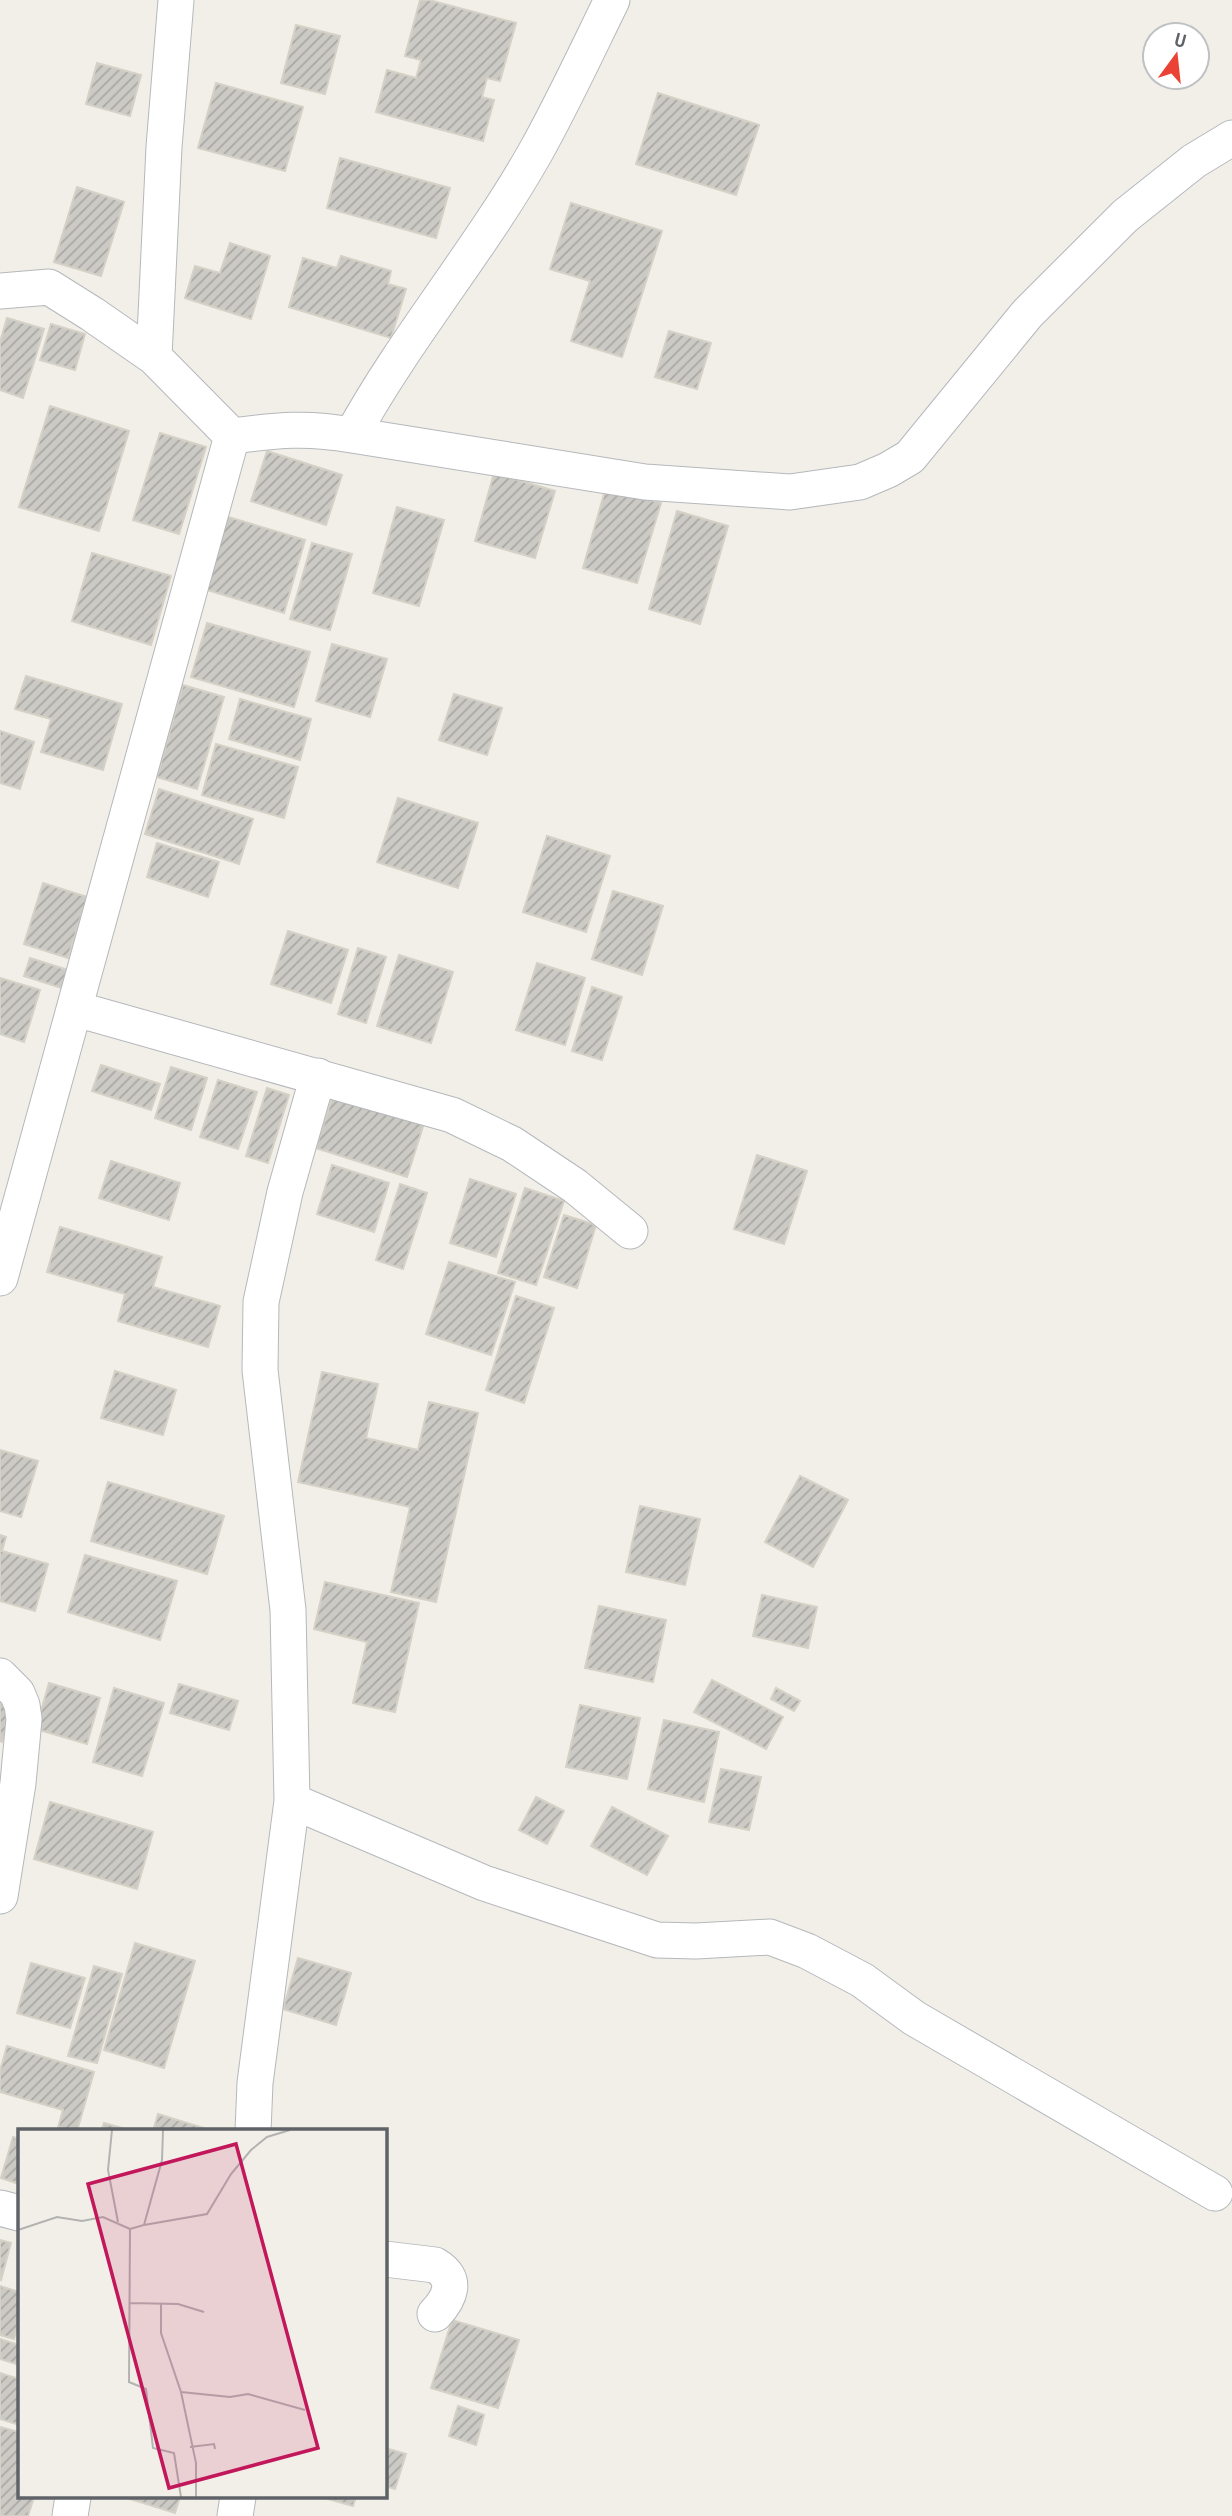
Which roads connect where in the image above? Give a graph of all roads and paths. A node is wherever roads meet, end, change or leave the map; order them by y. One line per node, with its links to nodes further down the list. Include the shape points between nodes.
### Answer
1 (176, 0): 5 (street)
2 (612, 0): 6 (street, via 535,153 376,391)
3 (1232, 138): 6 (street, via 1194,161 1125,216 1027,314 910,457 860,482 790,492 645,482)
4 (0, 291): 5 (street, via 49,287)
5 (154, 358): 7 (street)
6 (352, 435): 7 (street, via 281,429)
7 (232, 436): 8 (street)
8 (76, 1009): 9 (street); 11 (street)
9 (318, 1076): 10 (street, via 452,1115 500,1138 575,1186); 13 (street, via 282,1204 261,1302 260,1370 288,1610)
10 (630, 1231)
11 (0, 1278)
12 (0, 1676): 14 (street, via 17,1693 24,1719)
13 (292, 1801): 15 (street, via 255,2083); 16 (street, via 484,1883 657,1940 770,1937 807,1951)
14 (0, 1896)
15 (253, 2129)
16 (1215, 2193)
17 (0, 2208): 18 (street)
18 (18, 2213)
19 (387, 2259): 20 (street, via 442,2269 449,2296)
20 (435, 2314)
21 (73, 2498): 23 (street)
22 (239, 2498): 24 (street)
23 (70, 2516)
24 (235, 2516)

